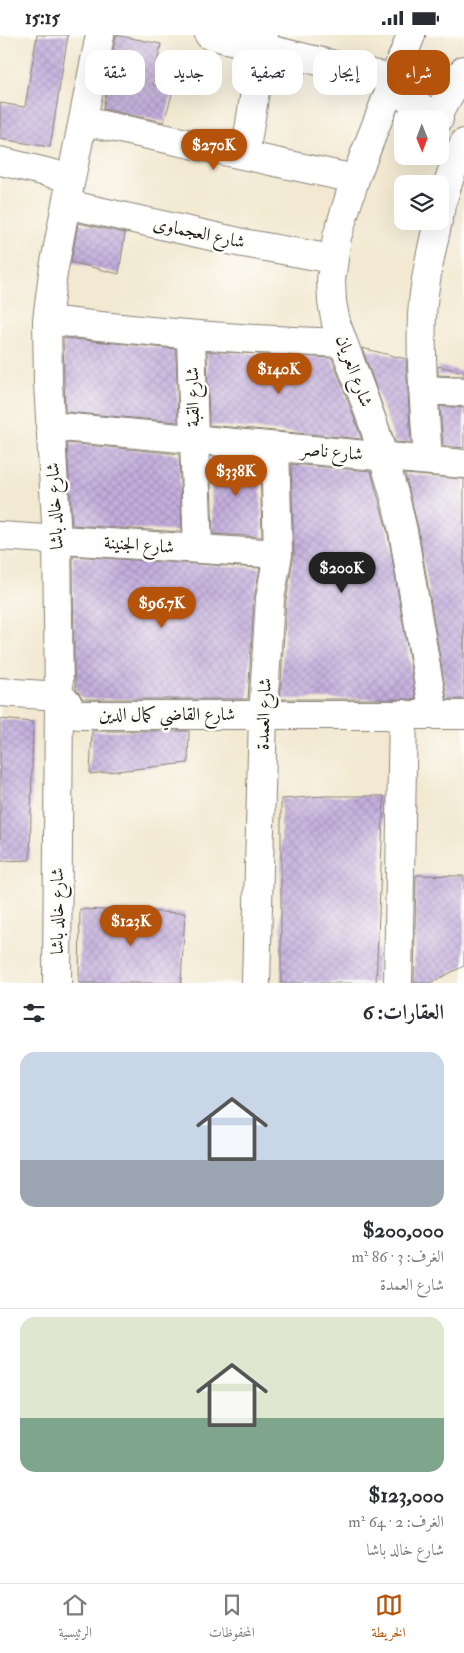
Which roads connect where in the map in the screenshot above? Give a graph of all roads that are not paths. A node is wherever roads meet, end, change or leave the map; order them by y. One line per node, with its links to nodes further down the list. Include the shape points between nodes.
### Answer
1 (100, 35): 12 (street, شارع خالد باشا)
2 (209, 35): 4 (street)
3 (411, 35): 5 (street, شارع العريان)
4 (263, 41): 7 (street); 16 (street)
5 (405, 50)
6 (464, 70): 11 (street)
7 (387, 81)
8 (387, 95): 19 (street, شارع العريان)
9 (408, 95): 10 (street)
10 (427, 110)
11 (442, 110)
12 (82, 121): 16 (street); 18 (street, شارع خالد باشا)
13 (449, 126): 14 (street)
14 (464, 137)
15 (464, 143): 20 (street)
16 (245, 155): 19 (street)
17 (0, 161): 18 (street)
18 (71, 178): 21 (street, شارع خالد باشا)
19 (355, 179): 23 (street, شارع العريان)
20 (449, 180)
21 (66, 204): 23 (street, شارع العجماوى); 24 (street, شارع خالد باشا)
22 (436, 230): 27 (street, via 422,315)
23 (333, 259): 26 (street, شارع العريان, via 332,302)
24 (47, 320): 25 (street); 29 (street, شارع خالد باشا)
25 (192, 336): 26 (street); 30 (street, شارع القبة)
26 (343, 343): 32 (street, شارع العريان)
27 (423, 390): 28 (street); 33 (street)
28 (464, 391)
29 (50, 426): 30 (street, شارع ناصر); 36 (street, شارع خالد باشا)
30 (194, 440): 31 (street, شارع ناصر); 37 (street, شارع القبة)
31 (275, 447): 32 (street, شارع ناصر); 38 (street, شارع العمدة)
32 (384, 456): 33 (street, شارع ناصر); 43 (street, شارع العريان, via 403,531)
33 (428, 460): 34 (street, شارع ناصر)
34 (464, 464)
35 (0, 536): 36 (street, شارع الجنينة)
36 (57, 539): 37 (street, شارع الجنينة); 40 (street, شارع خالد باشا)
37 (198, 549): 38 (street, شارع الجنينة)
38 (278, 554): 41 (street, شارع العمدة, via 270,599)
39 (0, 692): 40 (street)
40 (59, 695): 41 (street, شارع القاضي كمال الدين, via 75,714); 45 (street, شارع خالد باشا)
41 (264, 714): 42 (street, شارع القاضي كمال الدين); 46 (street, شارع العمدة)
42 (404, 714): 43 (street, شارع القاضي كمال الدين); 47 (street)
43 (434, 714): 44 (street, شارع القاضي كمال الدين)
44 (464, 715)
45 (57, 983)
46 (256, 983)
47 (398, 983)

